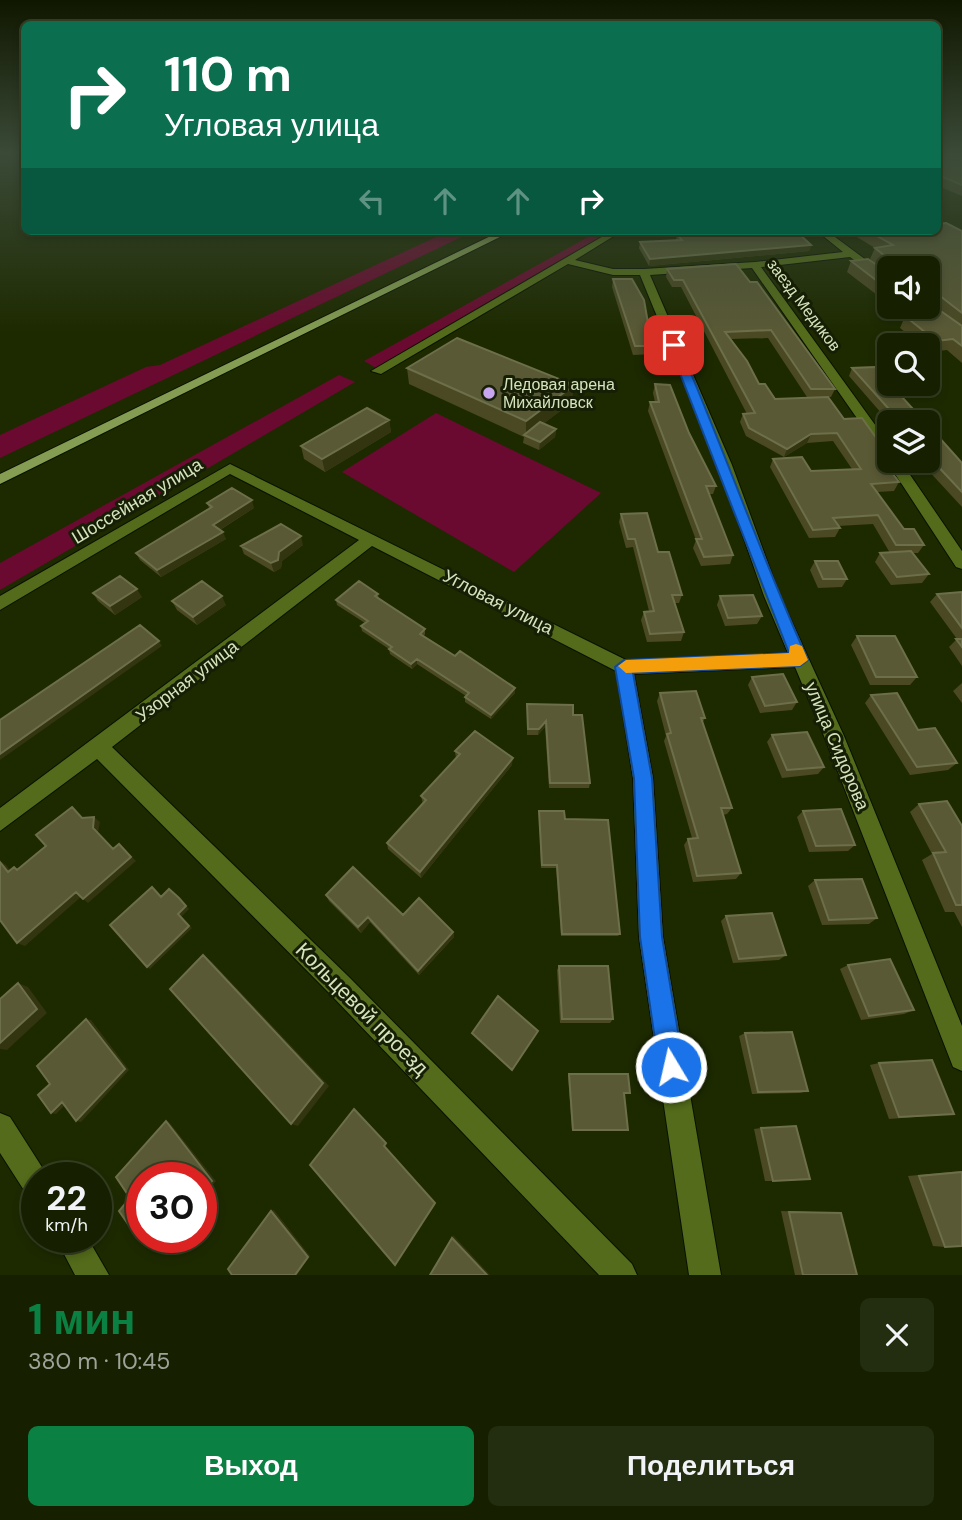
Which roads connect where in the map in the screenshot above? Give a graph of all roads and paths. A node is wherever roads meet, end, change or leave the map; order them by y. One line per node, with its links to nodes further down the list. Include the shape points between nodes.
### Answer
1 (500, 235): 12 (main road)
2 (611, 235): 5 (street)
3 (826, 235): 4 (street)
4 (851, 254): 6 (street); 8 (street)
5 (569, 261): 7 (street, via 612,272); 9 (street)
6 (755, 265): 7 (street, заезд Медиков); 10 (street, заезд Медиков)
7 (644, 272): 16 (street, улица Сидорова)
8 (877, 273)
9 (377, 371)
10 (877, 437)
11 (902, 473): 14 (street)
12 (0, 480)
13 (372, 538): 15 (street, Шоссейная улица, via 230,468); 17 (street, Угловая улица); 18 (street, Узорная улица)
14 (962, 563)
15 (0, 604)
16 (800, 660): 17 (street, Угловая улица); 20 (street, улица Сидорова, via 884,857)
17 (624, 667): 26 (street, via 643,778 651,937)
18 (98, 746): 19 (street, Узорная улица); 25 (street, Кольцевой проезд)
19 (0, 821)
20 (962, 1058)
21 (0, 1127): 22 (street)
22 (22, 1162)
23 (80, 1253): 24 (street)
24 (93, 1275)
25 (621, 1275)
26 (705, 1275)

